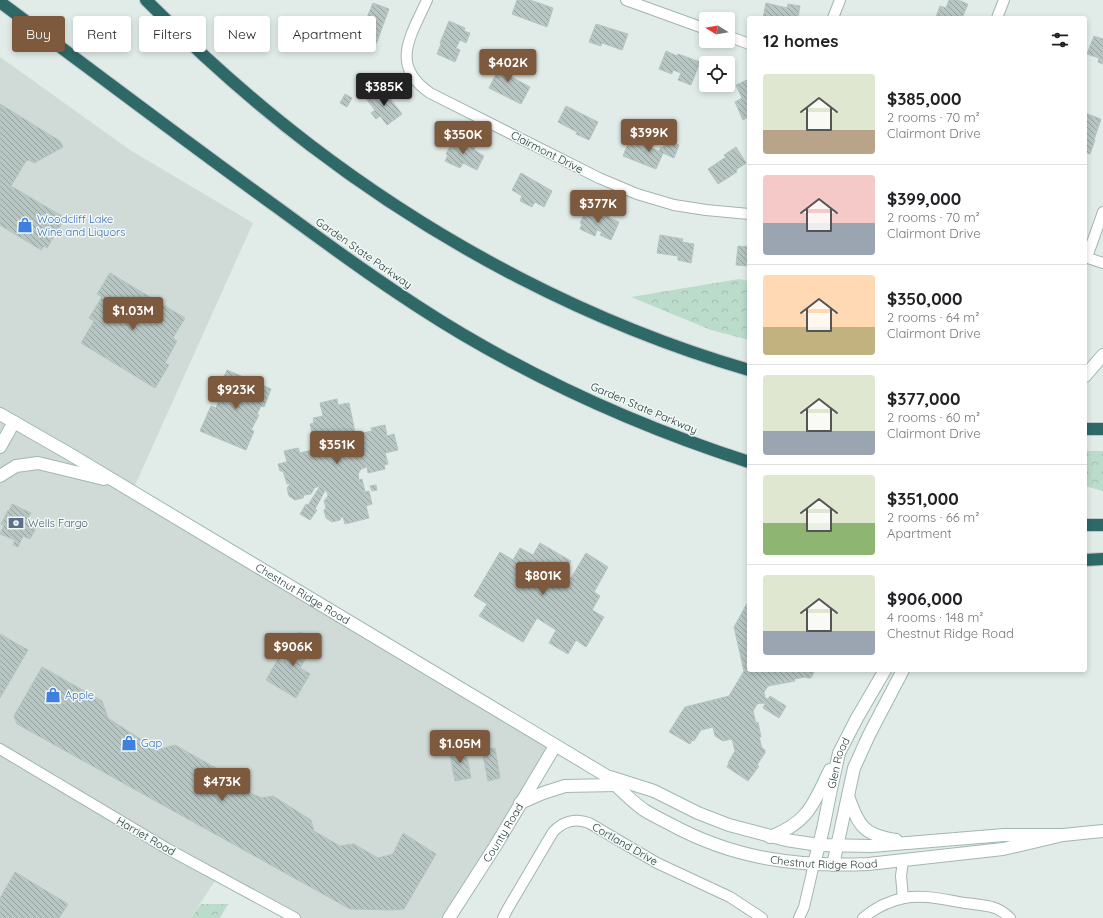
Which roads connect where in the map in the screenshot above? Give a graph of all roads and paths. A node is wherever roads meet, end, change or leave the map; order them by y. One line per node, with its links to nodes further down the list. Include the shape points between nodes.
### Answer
1 (146, 0): 18 (highway, via 264,109 359,181 414,218 458,245 563,299 671,344)
2 (427, 0): 13 (street, Clairmont Drive, via 406,51 406,60 416,81 430,93 599,178 637,194 674,205)
3 (626, 0): 9 (street)
4 (840, 0): 7 (street)
5 (1004, 0): 8 (street)
6 (0, 2): 25 (highway, Garden State Parkway, via 355,264 461,333 520,366 613,411)
7 (834, 16)
8 (998, 16)
9 (699, 26)
10 (735, 39): 11 (street)
11 (747, 43)
12 (1103, 212): 14 (street)
13 (747, 214)
14 (1087, 254)
15 (1087, 257): 16 (street)
16 (1103, 263)
17 (1103, 355): 19 (main road)
18 (747, 369)
19 (1087, 374)
20 (0, 414): 21 (main road, Chestnut Ridge Road)
21 (14, 422): 24 (main road); 27 (main road, Chestnut Ridge Road)
22 (1087, 429): 23 (highway)
23 (1103, 429)
24 (0, 447)
25 (747, 461)
26 (0, 476): 27 (main road, via 16,466 38,463)
27 (116, 483): 34 (main road, Chestnut Ridge Road)
28 (1087, 525): 29 (highway)
29 (1103, 525)
30 (1103, 559): 31 (highway)
31 (1087, 560)
32 (884, 672): 36 (main road, Glen Road)
33 (902, 672): 39 (main road, Glen Road, via 854,768)
34 (555, 746): 37 (main road, Chestnut Ridge Road); 40 (main road, County Road)
35 (0, 749): 51 (street, Harriet Road, via 166,848)
36 (839, 753): 43 (main road, via 806,814 791,828); 45 (main road, Glen Road)
37 (605, 775): 38 (main road, Chestnut Ridge Road); 43 (main road, Chestnut Ridge Road, via 654,791 714,820)
38 (616, 785): 40 (main road, via 566,786); 48 (main road, Chestnut Ridge Road, via 643,809 709,843 756,857)
39 (848, 794): 44 (main road, via 859,821 871,833); 46 (main road, Glen Road)
40 (520, 804): 52 (main road, County Road)
41 (1103, 831): 42 (main road, Chestnut Ridge Road)
42 (1063, 835): 44 (main road, Chestnut Ridge Road, via 1004,835); 47 (main road, Chestnut Ridge Road, via 1003,849)
43 (770, 836): 45 (main road, Chestnut Ridge Road)
44 (917, 843): 46 (main road, Chestnut Ridge Road)
45 (819, 845): 46 (main road, Chestnut Ridge Road); 48 (main road, Glen Road)
46 (837, 847): 49 (main road, Glen Road)
47 (903, 861): 49 (main road, Chestnut Ridge Road); 50 (street)
48 (814, 864): 49 (main road, Chestnut Ridge Road); 55 (street)
49 (833, 865)
50 (903, 898): 56 (street, via 876,908); 57 (street, via 929,897 984,906 998,910)
51 (295, 918)
52 (449, 918)
53 (503, 918): 54 (street, Cortland Drive, via 553,832 560,825 579,820 589,823 657,863 730,897)
54 (762, 918)
55 (799, 918)
56 (863, 918)
57 (1010, 918)

